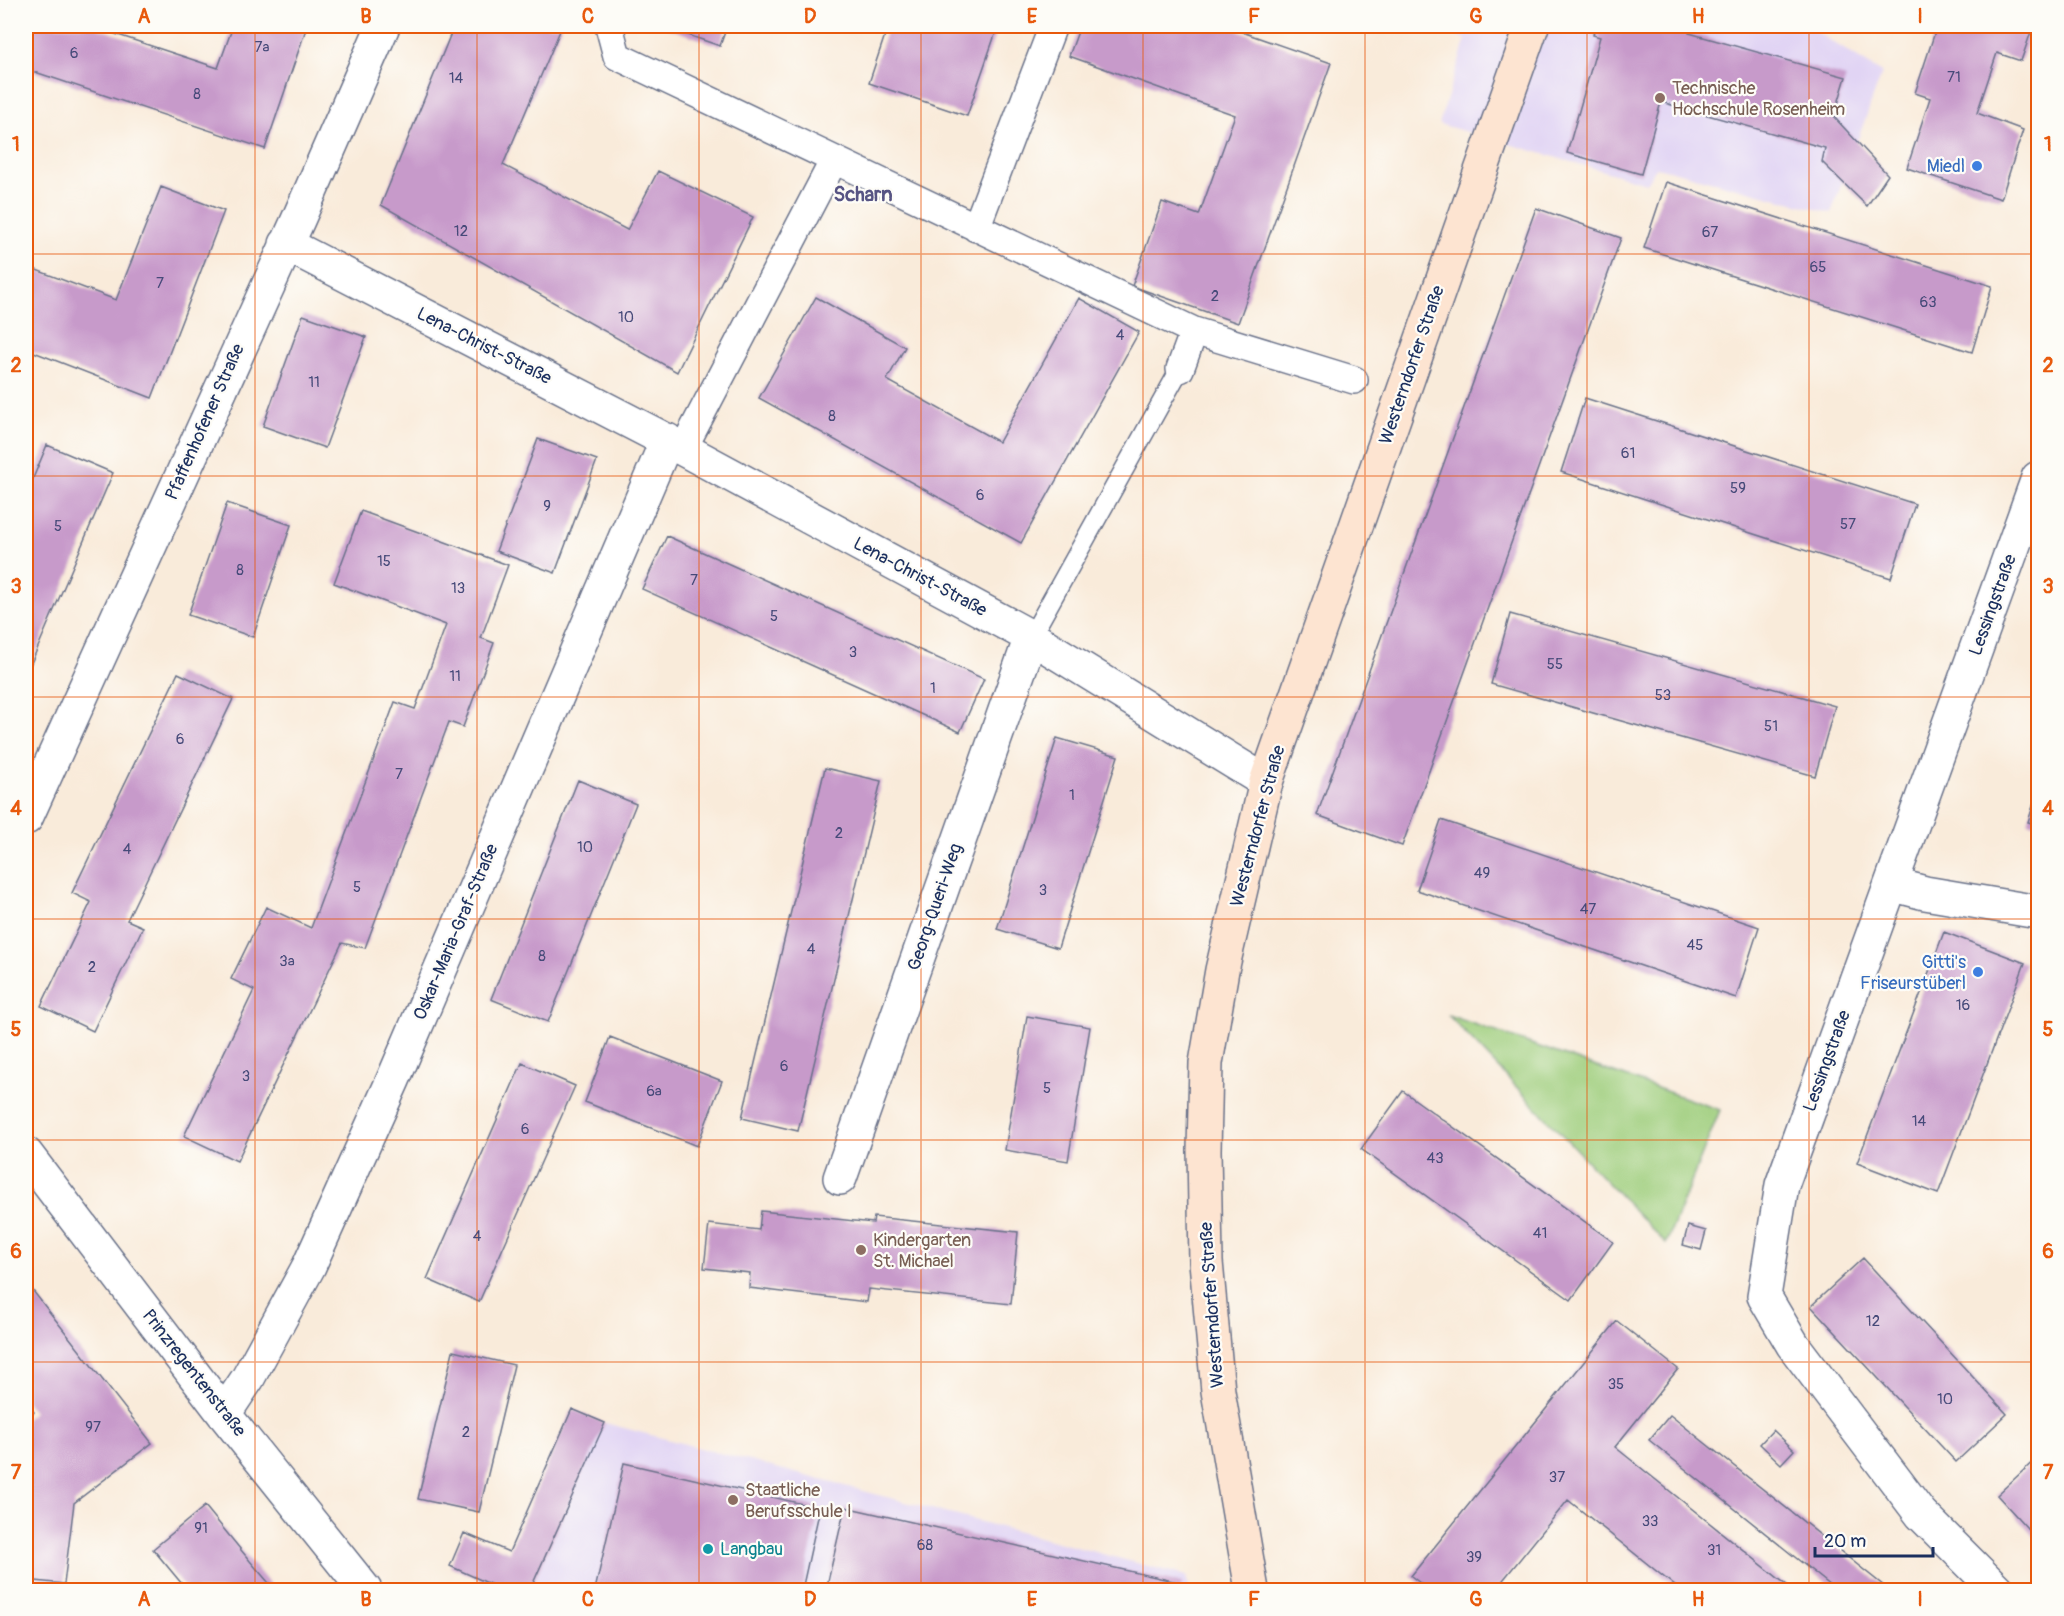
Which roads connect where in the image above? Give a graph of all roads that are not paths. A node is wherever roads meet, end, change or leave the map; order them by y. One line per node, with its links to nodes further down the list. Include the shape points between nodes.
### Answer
1 (382, 26): 7 (street, Pfaffenhofener Straße)
2 (609, 26): 5 (street, via 617,56)
3 (1053, 26): 6 (street)
4 (1533, 26): 14 (main road, Westerndorfer Straße)
5 (834, 160): 6 (street); 11 (street)
6 (976, 228): 8 (street)
7 (286, 244): 11 (street, Lena-Christ-Straße); 15 (street, Pfaffenhofener Straße)
8 (1194, 331): 9 (street); 10 (street)
9 (1180, 369): 13 (lane)
10 (1354, 380)
11 (675, 445): 13 (street, Lena-Christ-Straße); 20 (street, Oskar-Maria-Graf-Straße, via 309,1266)
12 (2038, 478): 16 (street, Lessingstraße)
13 (1031, 637): 14 (street, Lena-Christ-Straße); 19 (street, Georg-Queri-Weg)
14 (1266, 782): 22 (main road, Westerndorfer Straße, via 1222,970 1206,1063 1204,1150 1206,1262 1218,1391)
15 (26, 818)
16 (1891, 884): 17 (street); 23 (street, Lessingstraße, via 1782,1185 1764,1296 1793,1345 1921,1514)
17 (2038, 912)
18 (26, 1154): 20 (street, Prinzregentenstraße)
19 (840, 1178)
20 (224, 1414): 21 (street, Prinzregentenstraße)
21 (364, 1590)
22 (1252, 1590)
23 (1996, 1590)

